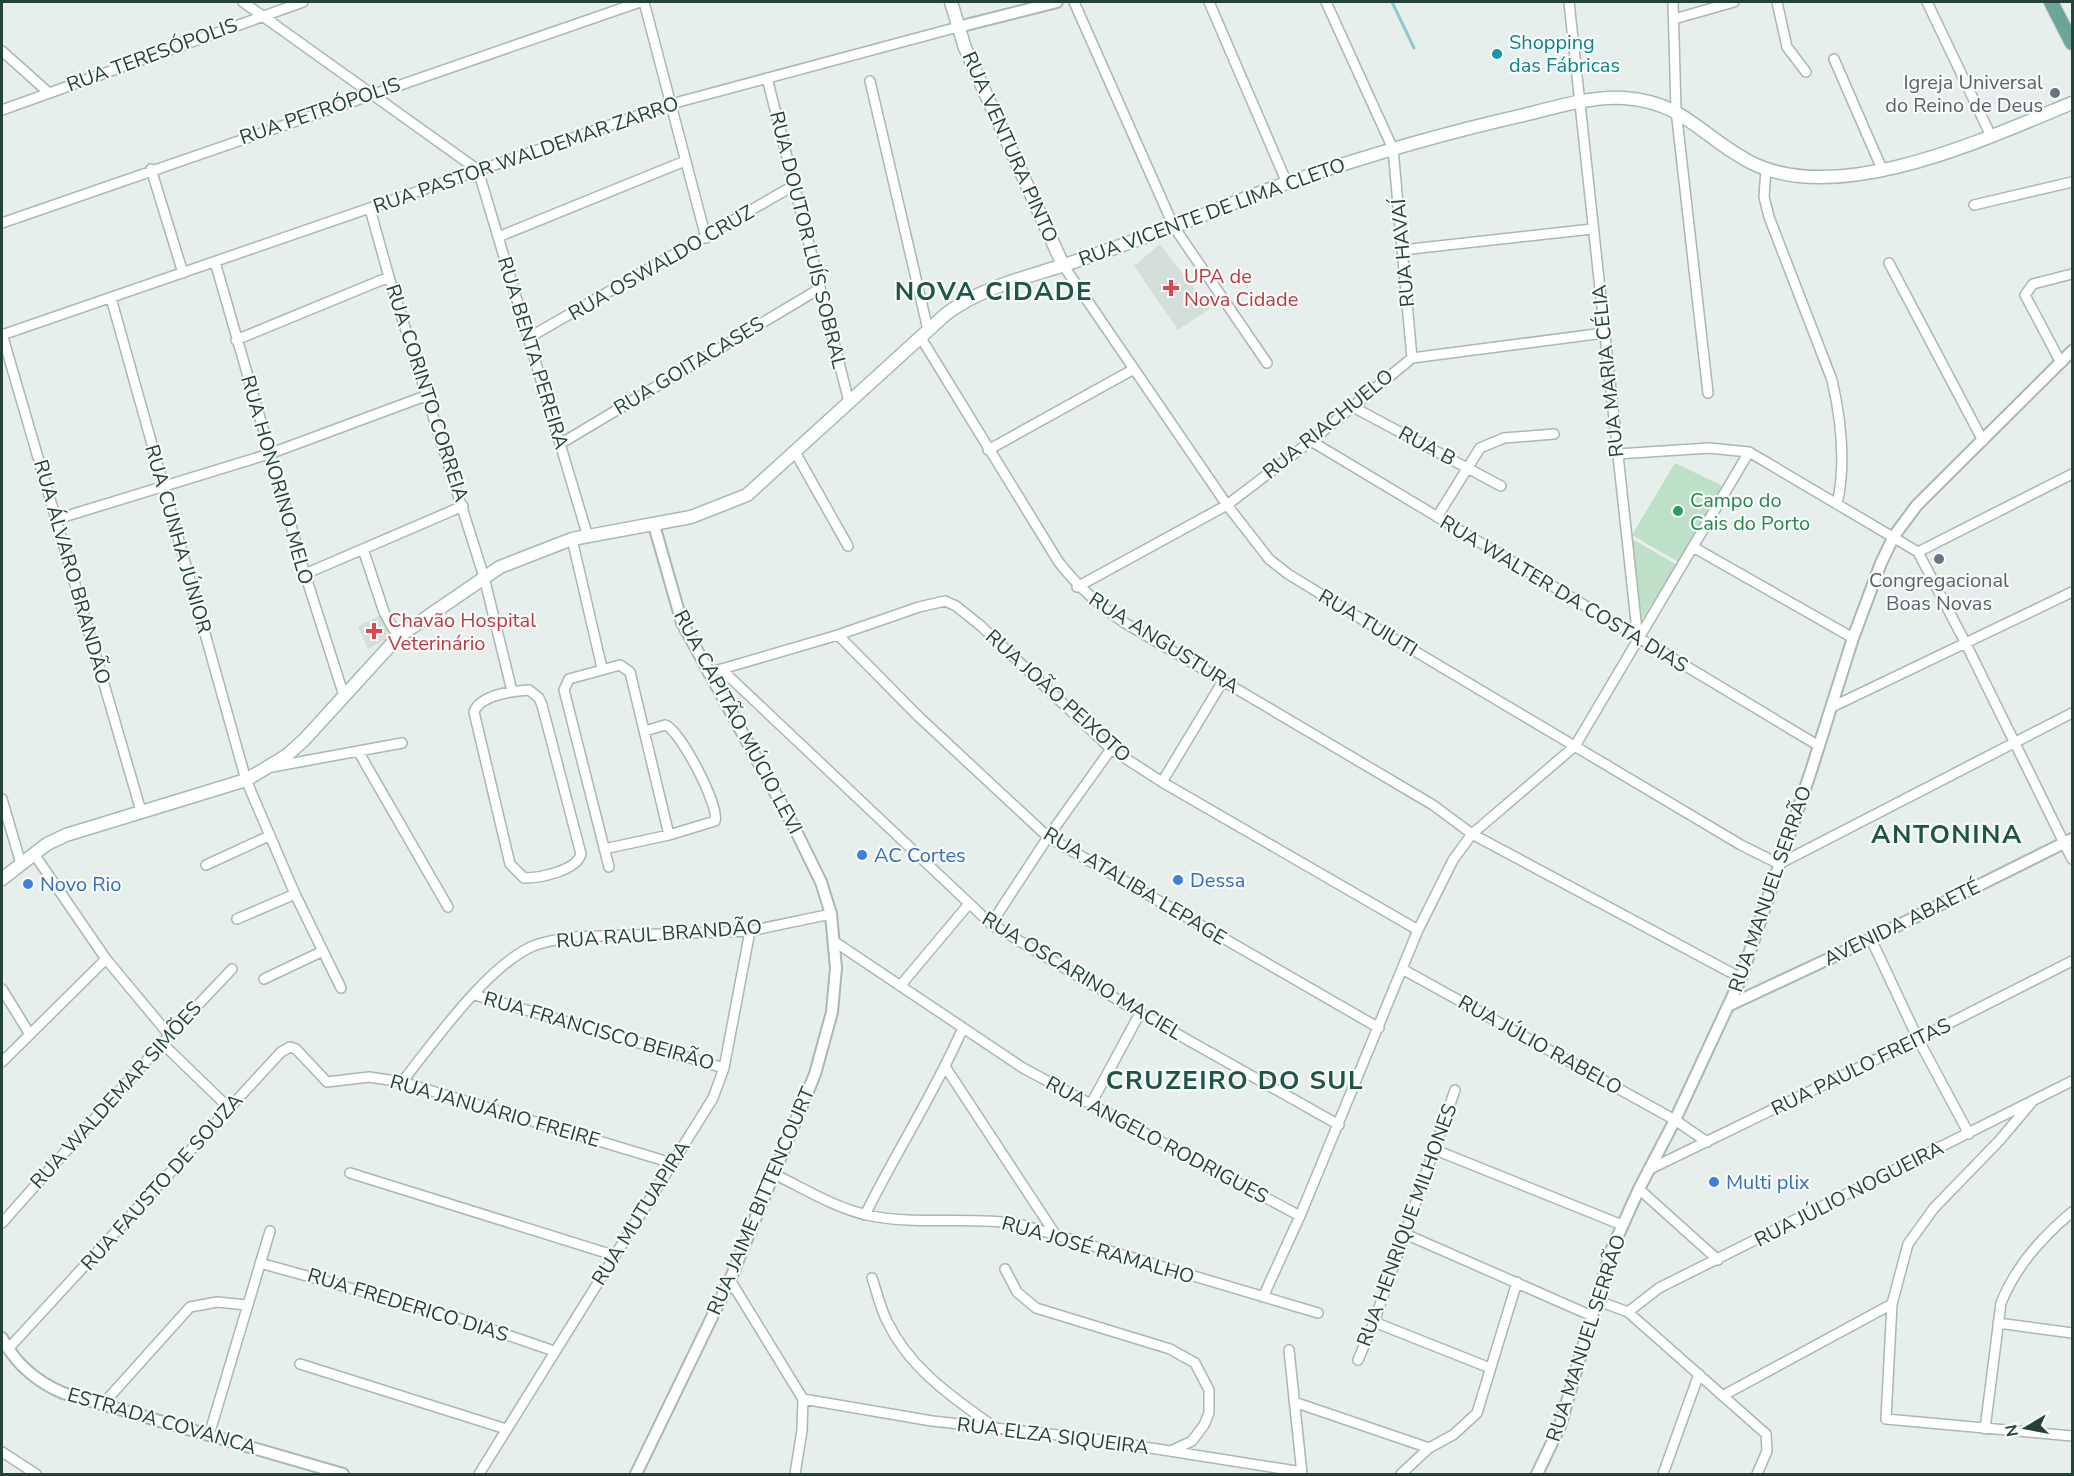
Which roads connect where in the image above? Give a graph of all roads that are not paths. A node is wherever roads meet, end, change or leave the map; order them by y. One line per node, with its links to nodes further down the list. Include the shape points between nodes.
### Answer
1 (243, 2): 15 (street)
2 (303, 2): 15 (street, RUA TERESÓPOLIS)
3 (642, 2): 25 (street, RUA PETRÓPOLIS); 28 (street)
4 (951, 2): 17 (main road, RUA VENTURA PINTO)
5 (1057, 2): 17 (street, RUA PASTOR WALDEMAR ZARRO)
6 (1074, 2): 44 (street)
7 (1209, 2): 39 (street)
8 (1326, 2): 32 (street, RUA HAVAÍ)
9 (1569, 2): 26 (street, RUA MARIA CÉLIA)
10 (1672, 2): 16 (street)
11 (1734, 2): 16 (street)
12 (1777, 2): 21 (street, via 1787,47)
13 (1927, 2): 31 (street)
14 (2051, 2): 18 (main road)
15 (263, 15): 24 (street, RUA TERESÓPOLIS); 25 (street)
16 (1674, 19): 30 (street)
17 (958, 27): 22 (street, RUA PASTOR WALDEMAR ZARRO); 51 (main road, RUA VENTURA PINTO, via 1006,143)
18 (2073, 43)
19 (2, 51): 24 (street)
20 (1834, 59): 36 (street)
21 (1806, 72)
22 (767, 78): 28 (street, RUA PASTOR WALDEMAR ZARRO); 40 (street, RUA DOUTOR LUÍS SOBRAL)
23 (870, 81): 59 (street, RUA ANGUSTURA)
24 (49, 93): 29 (street, RUA TERESÓPOLIS)
25 (370, 93): 34 (street, RUA PETRÓPOLIS); 37 (street)
26 (1578, 103): 30 (main road, RUA VICENTE DE LIMA CLETO, via 1623,98); 32 (main road, RUA VICENTE DE LIMA CLETO); 45 (street, RUA MARIA CÉLIA)
27 (2073, 103): 31 (main road, RUA VICENTE DE LIMA CLETO)
28 (671, 104): 33 (street); 37 (street, RUA PASTOR WALDEMAR ZARRO)
29 (2, 110)
30 (1676, 110): 35 (main road, RUA VICENTE DE LIMA CLETO, via 1724,146); 67 (street)
31 (1991, 136): 36 (main road, RUA VICENTE DE LIMA CLETO, via 1935,157)
32 (1393, 149): 39 (main road, RUA VICENTE DE LIMA CLETO); 48 (street, RUA HAVAÍ)
33 (685, 161): 46 (street); 47 (street)
34 (151, 169): 43 (street, RUA PETRÓPOLIS); 52 (street)
35 (1766, 169): 36 (main road, RUA VICENTE DE LIMA CLETO, via 1807,179); 84 (street, via 1764,197 1769,217 1837,401 1841,475)
36 (1882, 169)
37 (478, 170): 42 (street, RUA PASTOR WALDEMAR ZARRO); 46 (street, RUA BENTA PEREIRA)
38 (2073, 182): 41 (street)
39 (1287, 183): 44 (main road, RUA VICENTE DE LIMA CLETO)
40 (793, 186): 47 (street, RUA OSWALDO CRUZ); 55 (street, RUA DOUTOR LUÍS SOBRAL)
41 (1974, 205)
42 (370, 209): 49 (street, RUA PASTOR WALDEMAR ZARRO); 54 (street, RUA CORINTO CORREIA)
43 (2, 223)
44 (1174, 226): 51 (main road, RUA VICENTE DE LIMA CLETO); 64 (street)
45 (1592, 229): 48 (street); 57 (street, RUA MARIA CÉLIA)
46 (498, 237): 60 (street, RUA BENTA PEREIRA)
47 (706, 238): 60 (street, RUA OSWALDO CRUZ)
48 (1402, 249): 63 (street, RUA HAVAÍ)
49 (215, 262): 52 (street, RUA PASTOR WALDEMAR ZARRO); 61 (street, RUA HONORINO MELO)
50 (1889, 263): 73 (street)
51 (1064, 265): 59 (main road, RUA VICENTE DE LIMA CLETO, via 977,294 946,314); 66 (street, RUA TUIUTI)
52 (183, 273): 56 (street, RUA PASTOR WALDEMAR ZARRO)
53 (2073, 274): 65 (street, via 2033,284 2025,296)
54 (389, 277): 61 (street); 68 (street, RUA CORINTO CORREIA)
55 (819, 289): 69 (street, RUA DOUTOR LUÍS SOBRAL); 74 (street, RUA GOITACASES)
56 (111, 298): 58 (street, RUA PASTOR WALDEMAR ZARRO); 83 (street, RUA CUNHA JÚNIOR)
57 (1604, 333): 63 (street, RUA RIACHUELO); 79 (street, RUA MARIA CÉLIA)
58 (2, 334): 88 (street, RUA ÁLVARO BRANDÃO)
59 (925, 334): 69 (main road, RUA VICENTE DE LIMA CLETO); 75 (street, RUA ANGUSTURA)
60 (528, 338): 74 (street, RUA BENTA PEREIRA)
61 (236, 340): 78 (street, RUA HONORINO MELO)
62 (2073, 351): 65 (street, RUA MANUEL SERRÃO)
63 (1412, 358): 70 (street, RUA RIACHUELO)
64 (1267, 363)
65 (2061, 363): 73 (street, RUA MANUEL SERRÃO)
66 (1134, 369): 75 (street); 85 (street, RUA TUIUTI)
67 (1708, 393)
68 (428, 395): 78 (street); 86 (street, RUA CORINTO CORREIA)
69 (849, 402): 76 (main road, RUA VICENTE DE LIMA CLETO)
70 (1353, 407): 72 (street, RUA RIACHUELO); 80 (street, RUA B)
71 (1554, 434): 80 (street, via 1493,441 1480,448)
72 (1311, 441): 85 (street, RUA RIACHUELO); 87 (street, RUA WALTER DA COSTA DIAS)
73 (1983, 441): 90 (street, RUA MANUEL SERRÃO, via 1917,505)
74 (560, 444): 91 (street, RUA BENTA PEREIRA)
75 (988, 450): 99 (street, RUA ANGUSTURA)
76 (795, 452): 89 (main road, RUA VICENTE DE LIMA CLETO, via 747,495 719,508); 93 (street)
77 (1749, 452): 79 (street, via 1709,448); 84 (street); 94 (street)
78 (269, 454): 83 (street); 97 (street, RUA HONORINO MELO)
79 (1617, 454): 104 (street, RUA MARIA CÉLIA)
80 (1468, 468): 82 (street, RUA B); 87 (street)
81 (2073, 474): 96 (street)
82 (1501, 486)
83 (163, 487): 88 (street); 122 (street, RUA CUNHA JÚNIOR)
84 (1837, 504): 90 (street)
85 (1227, 505): 99 (street, RUA RIACHUELO); 117 (street, RUA TUIUTI, via 1257,548 1288,574)
86 (463, 506): 95 (street); 98 (street, RUA CORINTO CORREIA)
87 (1437, 518): 104 (street, RUA WALTER DA COSTA DIAS)
88 (57, 519): 125 (street, RUA ÁLVARO BRANDÃO)
89 (654, 525): 91 (main road, RUA VICENTE DE LIMA CLETO); 108 (street, RUA CAPITÃO MÚCIO LEVI, via 674,603)
90 (1894, 536): 96 (street); 103 (street, RUA MANUEL SERRÃO)
91 (588, 537): 92 (main road, RUA VICENTE DE LIMA CLETO)
92 (572, 539): 98 (main road, RUA VICENTE DE LIMA CLETO, via 524,556); 106 (street)
93 (848, 546)
94 (1693, 547): 103 (street); 104 (street)
95 (363, 549): 97 (street); 102 (street, via 384,612)
96 (1918, 552): 105 (street)
97 (305, 574): 111 (street, RUA HONORINO MELO)
98 (484, 577): 102 (main road, RUA VICENTE DE LIMA CLETO); 110 (street, RUA CORINTO CORREIA)
99 (1077, 587): 109 (street, RUA ANGUSTURA, via 1102,608)
100 (2073, 592): 105 (street)
101 (838, 635): 107 (street, RUA JOÃO PEIXOTO); 119 (street, RUA JOÃO PEIXOTO, via 945,601 956,606); 129 (street, RUA ATALIBA LEPAGE)
102 (398, 637): 111 (main road, RUA VICENTE DE LIMA CLETO)
103 (1852, 638): 112 (street, RUA MANUEL SERRÃO)
104 (1638, 640): 117 (street); 118 (street, RUA WALTER DA COSTA DIAS)
105 (1966, 644): 112 (street); 115 (street)
106 (602, 668): 114 (street, via 620,664 630,672); 131 (street, via 569,679 564,690)
107 (721, 669): 108 (street, RUA JOÃO PEIXOTO); 140 (street, RUA OSCARINO MACIEL)
108 (708, 673): 142 (street, RUA CAPITÃO MÚCIO LEVI, via 794,827)
109 (1223, 681): 123 (street); 126 (street, RUA ANGUSTURA, via 1432,805)
110 (512, 691): 110 (street, via 480,704 474,712 510,864 519,876 529,878 568,867 581,854 539,698 529,690)
111 (344, 696): 121 (main road, RUA VICENTE DE LIMA CLETO, via 304,741)
112 (1832, 707): 118 (street, RUA MANUEL SERRÃO)
113 (2073, 713): 115 (street)
114 (645, 731): 127 (street); 127 (street, via 665,725 672,728 716,812 712,823)
115 (2016, 741): 130 (street); 135 (street)
116 (402, 743): 120 (street)
117 (1575, 746): 126 (street); 135 (street, RUA TUIUTI)
118 (1819, 746): 135 (street, RUA MANUEL SERRÃO)
119 (1111, 749): 123 (street, RUA JOÃO PEIXOTO); 129 (street)
120 (358, 751): 121 (street); 141 (street)
121 (269, 767): 122 (main road, RUA VICENTE DE LIMA CLETO)
122 (246, 780): 125 (main road, RUA VICENTE DE LIMA CLETO); 128 (street, RUA CUNHA JÚNIOR)
123 (1162, 782): 145 (street, RUA JOÃO PEIXOTO)
124 (2, 799): 134 (street)
125 (141, 811): 132 (main road, RUA VICENTE DE LIMA CLETO, via 66,835)
126 (1472, 834): 145 (street, via 1453,860); 154 (street, RUA ANGUSTURA)
127 (669, 835): 131 (street)
128 (269, 836): 136 (street); 139 (street, RUA CUNHA JÚNIOR)
129 (1048, 837): 144 (street); 162 (street, RUA ATALIBA LEPAGE)
130 (2068, 841): 133 (street); 147 (street, AVENIDA ABAETÉ)
131 (604, 849): 137 (street)
132 (34, 854): 134 (main road, RUA VICENTE DE LIMA CLETO); 150 (street)
133 (2073, 859)
134 (21, 864): 138 (main road, RUA VICENTE DE LIMA CLETO)
135 (1779, 864): 154 (street, RUA MANUEL SERRÃO)
136 (206, 865)
137 (609, 867)
138 (2, 879)
139 (295, 894): 143 (street); 149 (street, RUA CUNHA JÚNIOR)
140 (968, 905): 144 (street, RUA OSCARINO MACIEL); 156 (street)
141 (448, 907)
142 (831, 914): 146 (street, RUA RAUL BRANDÃO); 148 (street, RUA JAIME BITTENCOURT)
143 (237, 919)
144 (991, 924): 161 (street, RUA OSCARINO MACIEL)
145 (1418, 930): 153 (street)
146 (750, 931): 159 (street, RUA RAUL BRANDÃO, via 551,940 513,958); 169 (street, RUA MUTUAPIRA)
147 (1871, 939): 160 (street, AVENIDA ABAETÉ); 166 (street)
148 (835, 942): 156 (street, RUA ANGELO RODRIGUES); 186 (street, RUA JAIME BITTENCOURT, via 836,993 826,1042)
149 (323, 951): 155 (street); 157 (street, RUA CUNHA JÚNIOR)
150 (106, 959): 164 (street); 165 (street)
151 (2073, 961): 166 (street, RUA PAULO FREITAS)
152 (232, 969): 165 (street, RUA WALDEMAR SIMÕES)
153 (1404, 970): 162 (street); 178 (street, RUA JÚLIO RABELO)
154 (1740, 978): 160 (street, RUA MANUEL SERRÃO)
155 (264, 979)
156 (900, 986): 163 (street, RUA ANGELO RODRIGUES)
157 (341, 988)
158 (2, 989): 164 (street)
159 (475, 995): 169 (street, RUA FRANCISCO BEIRÃO); 173 (street, RUA RAUL BRANDÃO)
160 (1730, 1005): 178 (street, RUA MANUEL SERRÃO)
161 (1140, 1013): 176 (street); 179 (street, RUA OSCARINO MACIEL)
162 (1379, 1028): 179 (street)
163 (962, 1030): 170 (street); 176 (street, RUA ANGELO RODRIGUES)
164 (29, 1033): 168 (street)
165 (170, 1036): 167 (street, RUA WALDEMAR SIMÕES)
166 (1918, 1039): 180 (street); 181 (street, RUA PAULO FREITAS)
167 (162, 1043): 177 (street); 191 (street, RUA WALDEMAR SIMÕES)
168 (2, 1062)
169 (724, 1068): 183 (street, RUA MUTUAPIRA, via 713,1098)
170 (946, 1068): 189 (street); 195 (street)
171 (319, 1075): 173 (street, RUA JANUÁRIO FREIRE, via 327,1082 369,1077); 177 (street, RUA FAUSTO DE SOUZA, via 296,1049 286,1048)
172 (2073, 1080): 175 (street, RUA JÚLIO NOGUEIRA)
173 (402, 1083): 183 (street, RUA JANUÁRIO FREIRE)
174 (1455, 1089): 182 (street, RUA HENRIQUE MILHONES)
175 (2032, 1102): 180 (street, RUA JÚLIO NOGUEIRA); 205 (street, via 1918,1229 1903,1258)
176 (1091, 1104): 190 (street, RUA ANGELO RODRIGUES)
177 (229, 1108): 214 (street, RUA FAUSTO DE SOUZA)
178 (1675, 1120): 181 (street, RUA JÚLIO RABELO); 184 (street, RUA MANUEL SERRÃO)
179 (1339, 1125): 190 (street)
180 (1969, 1134): 197 (street, RUA JÚLIO NOGUEIRA)
181 (1707, 1142): 184 (street, RUA PAULO FREITAS)
182 (1433, 1149): 192 (street); 194 (street, RUA HENRIQUE MILHONES)
183 (672, 1163): 196 (street, RUA MUTUAPIRA)
184 (1648, 1170): 187 (street, RUA MANUEL SERRÃO)
185 (350, 1173): 196 (street)
186 (774, 1174): 189 (street, RUA JOSÉ RAMALHO); 201 (street, RUA JAIME BITTENCOURT)
187 (1639, 1189): 192 (street, RUA MANUEL SERRÃO); 197 (street)
188 (2073, 1212): 211 (street, via 2021,1266 2004,1295)
189 (865, 1215): 195 (street, RUA JOSÉ RAMALHO, via 994,1220)
190 (1300, 1216): 203 (street)
191 (2, 1223)
192 (1622, 1225): 204 (street, RUA MANUEL SERRÃO)
193 (270, 1231): 198 (street)
194 (1403, 1233): 202 (street); 210 (street, RUA HENRIQUE MILHONES)
195 (1057, 1236): 203 (street, RUA JOSÉ RAMALHO)
196 (613, 1254): 216 (street, RUA MUTUAPIRA)
197 (1718, 1260): 207 (street, RUA JÚLIO NOGUEIRA, via 1659,1288)
198 (260, 1263): 206 (street); 216 (street, RUA FREDERICO DIAS, via 458,1318)
199 (1005, 1269): 231 (street, via 1017,1292 1036,1308 1170,1348 1195,1363 1209,1390 1209,1413 1192,1441)
200 (872, 1278): 225 (street, via 886,1320 918,1368)
201 (729, 1280): 222 (street); 237 (street, RUA JAIME BITTENCOURT)
202 (1517, 1282): 209 (street); 219 (street)
203 (1263, 1297): 208 (street, RUA JOSÉ RAMALHO)
204 (1596, 1300): 207 (street); 209 (street, RUA MANUEL SERRÃO)
205 (1892, 1304): 221 (street); 227 (street, via 1886,1419)
206 (246, 1305): 224 (street, via 217,1302 190,1307); 228 (street)
207 (1628, 1311): 220 (street)
208 (1318, 1313)
209 (1592, 1316): 240 (street, RUA MANUEL SERRÃO, via 1560,1426)
210 (1374, 1322): 217 (street, RUA HENRIQUE MILHONES); 219 (street)
211 (1998, 1323): 212 (street); 227 (street)
212 (2073, 1333)
213 (2, 1338): 214 (street, ESTRADA COVANCA)
214 (8, 1349): 224 (street, ESTRADA COVANCA, via 33,1377 51,1388)
215 (1289, 1350): 223 (street)
216 (554, 1351): 226 (street, RUA MUTUAPIRA)
217 (1358, 1360)
218 (300, 1364): 226 (street)
219 (1490, 1368): 230 (street, via 1477,1413 1454,1435)
220 (1699, 1374): 221 (street); 241 (street)
221 (1724, 1395): 242 (street, via 1766,1434 1767,1451)
222 (803, 1400): 225 (street, RUA ELZA SIQUEIRA); 238 (street)
223 (1294, 1402): 230 (street); 233 (street)
224 (103, 1404): 228 (street, ESTRADA COVANCA)
225 (996, 1428): 231 (street, RUA ELZA SIQUEIRA)
226 (506, 1429): 236 (street, RUA MUTUAPIRA)
227 (1985, 1430): 229 (street)
228 (209, 1435): 235 (street, ESTRADA COVANCA)
229 (2073, 1436)
230 (1429, 1448): 239 (street)
231 (1171, 1451): 233 (street, RUA ELZA SIQUEIRA)
232 (2, 1452): 234 (street)
233 (1302, 1473)
234 (36, 1474)
235 (343, 1474)
236 (479, 1474)
237 (636, 1474)
238 (795, 1474)
239 (1401, 1474)
240 (1537, 1474)
241 (1663, 1474)
242 (1757, 1474)

